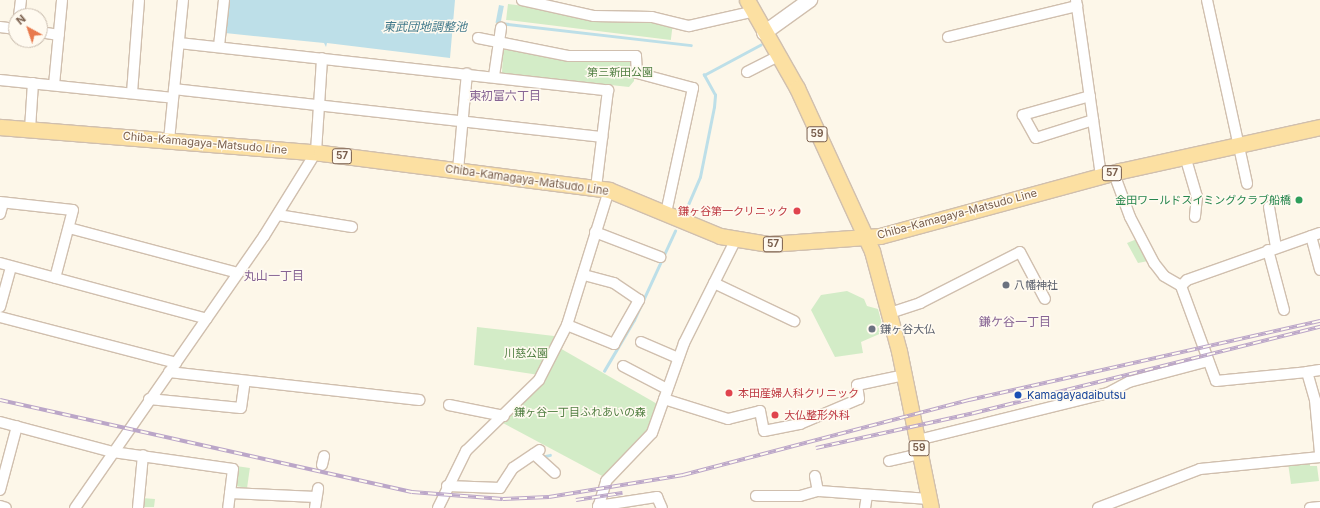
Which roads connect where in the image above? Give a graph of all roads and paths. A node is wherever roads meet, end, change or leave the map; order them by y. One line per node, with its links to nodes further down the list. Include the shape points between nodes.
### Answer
1 (62, 0): 14 (street)
2 (139, 0): 28 (street)
3 (183, 0): 17 (street)
4 (224, 0): 19 (street)
5 (522, 0): 8 (street)
6 (810, 0): 13 (street)
7 (1207, 0): 39 (street)
8 (546, 3): 9 (street, via 594,16 652,17 690,26)
9 (748, 3): 13 (main road, 59)
10 (1077, 3): 15 (street); 30 (street)
11 (501, 28): 18 (street)
12 (48, 33): 14 (street)
13 (764, 33): 20 (main road, 59)
14 (59, 35): 27 (street)
15 (948, 37)
16 (478, 38): 18 (street)
17 (179, 43): 19 (street); 29 (street)
18 (501, 44): 24 (street); 51 (street, via 569,56 636,56 637,73 692,88)
19 (219, 46): 21 (street)
20 (778, 56): 22 (street); 57 (main road, 59)
21 (322, 58): 23 (street); 31 (street)
22 (747, 72)
23 (467, 74): 24 (street); 32 (street)
24 (494, 76): 37 (street, via 608,90)
25 (0, 80): 26 (street)
26 (32, 83): 27 (street); 36 (street)
27 (54, 85): 28 (street)
28 (132, 93): 29 (street)
29 (174, 94): 31 (street); 38 (street)
30 (1090, 96): 33 (street); 33 (street, via 1023,115 1036,138)
31 (319, 105): 32 (street); 40 (street)
32 (462, 119): 37 (street); 42 (street)
33 (1093, 120): 43 (street)
34 (0, 127): 36 (main road, Chiba-Kamagaya-Matsudo Line / 57)
35 (1320, 127): 39 (main road, Chiba-Kamagaya-Matsudo Line / 57)
36 (30, 129): 38 (main road, Chiba-Kamagaya-Matsudo Line / 57)
37 (602, 137): 46 (street)
38 (169, 140): 40 (main road, Chiba-Kamagaya-Matsudo Line / 57)
39 (1236, 145): 41 (main road, Chiba-Kamagaya-Matsudo Line / 57); 45 (street)
40 (316, 152): 42 (main road, Chiba-Kamagaya-Matsudo Line / 57); 50 (street)
41 (1185, 156): 43 (main road, Chiba-Kamagaya-Matsudo Line / 57); 52 (street, via 1197,197)
42 (458, 170): 46 (main road, Chiba-Kamagaya-Matsudo Line / 57)
43 (1101, 176): 57 (main road, Chiba-Kamagaya-Matsudo Line / 57)
44 (1116, 178): 68 (street, via 1130,217 1157,267 1169,281)
45 (1247, 184)
46 (602, 189): 51 (main road, Chiba-Kamagaya-Matsudo Line / 57); 55 (street)
47 (1, 202): 49 (street); 54 (street, via 73,210)
48 (1268, 207): 59 (street)
49 (0, 214)
50 (278, 214): 53 (street); 64 (street)
51 (676, 218): 58 (main road, Chiba-Kamagaya-Matsudo Line / 57)
52 (1195, 218)
53 (352, 227)
54 (69, 228): 64 (street); 66 (street)
55 (595, 232): 60 (street); 65 (street)
56 (1315, 234): 59 (street); 63 (street)
57 (866, 237): 58 (main road, Chiba-Kamagaya-Matsudo Line / 57, via 769,244); 72 (main road, 59)
58 (735, 241): 67 (street)
59 (1272, 248): 68 (street, via 1187,280); 71 (street)
60 (660, 257)
61 (0, 263): 62 (street)
62 (11, 267): 66 (street); 70 (street)
63 (1320, 270)
64 (238, 273): 74 (street)
65 (584, 275): 76 (street); 76 (street, via 614,283 639,300 614,344)
66 (55, 278): 74 (street)
67 (714, 283): 75 (street); 78 (street)
68 (1181, 286): 79 (street)
69 (1045, 300): 72 (street, via 1020,252 920,303)
70 (0, 307)
71 (1284, 310)
72 (890, 313): 85 (main road, 59)
73 (0, 317): 80 (street)
74 (207, 319): 80 (street)
75 (794, 321)
76 (567, 325): 92 (street, via 539,380)
77 (642, 342): 78 (street)
78 (678, 358): 87 (street)
79 (1208, 361): 84 (street, via 1216,381); 95 (street, via 1129,382 1108,393)
80 (176, 363): 83 (street)
81 (623, 366): 87 (street)
82 (1320, 370): 84 (street)
83 (169, 372): 86 (street); 88 (street)
84 (1307, 372): 89 (street)
85 (904, 375): 87 (street, via 857,385 859,399 800,424 764,431 760,411 728,419); 95 (main road, 59)
86 (245, 381): 88 (street, via 241,408); 90 (street)
87 (665, 394): 111 (street, via 652,433 606,481)
88 (149, 399): 96 (street)
89 (1318, 399): 97 (street)
90 (419, 400)
91 (450, 405): 92 (street)
92 (504, 416): 103 (street, via 466,451)
93 (0, 422): 94 (street)
94 (17, 426): 96 (street); 104 (street)
95 (919, 447): 100 (street); 109 (main road, 59)
96 (114, 452): 98 (street); 114 (street)
97 (1320, 453)
98 (143, 455): 106 (street, via 233,469); 115 (street)
99 (1320, 457): 121 (street, via 1200,469)
100 (889, 460)
101 (555, 473): 103 (street, via 537,452 512,468 500,488)
102 (815, 476): 105 (street)
103 (447, 486): 118 (street)
104 (0, 490)
105 (818, 491): 107 (street, via 807,498); 108 (street)
106 (230, 493): 116 (street); 117 (street, via 317,492)
107 (756, 496)
108 (867, 496): 109 (street); 120 (street)
109 (930, 504)
110 (0, 506): 113 (street)
111 (598, 507): 119 (street, via 657,497)
112 (1320, 507): 122 (street)
113 (6, 508)
114 (75, 508)
115 (138, 508)
116 (228, 508)
117 (315, 508)
118 (438, 508)
119 (662, 508)
120 (866, 508)
121 (1098, 508)
122 (1310, 508)

